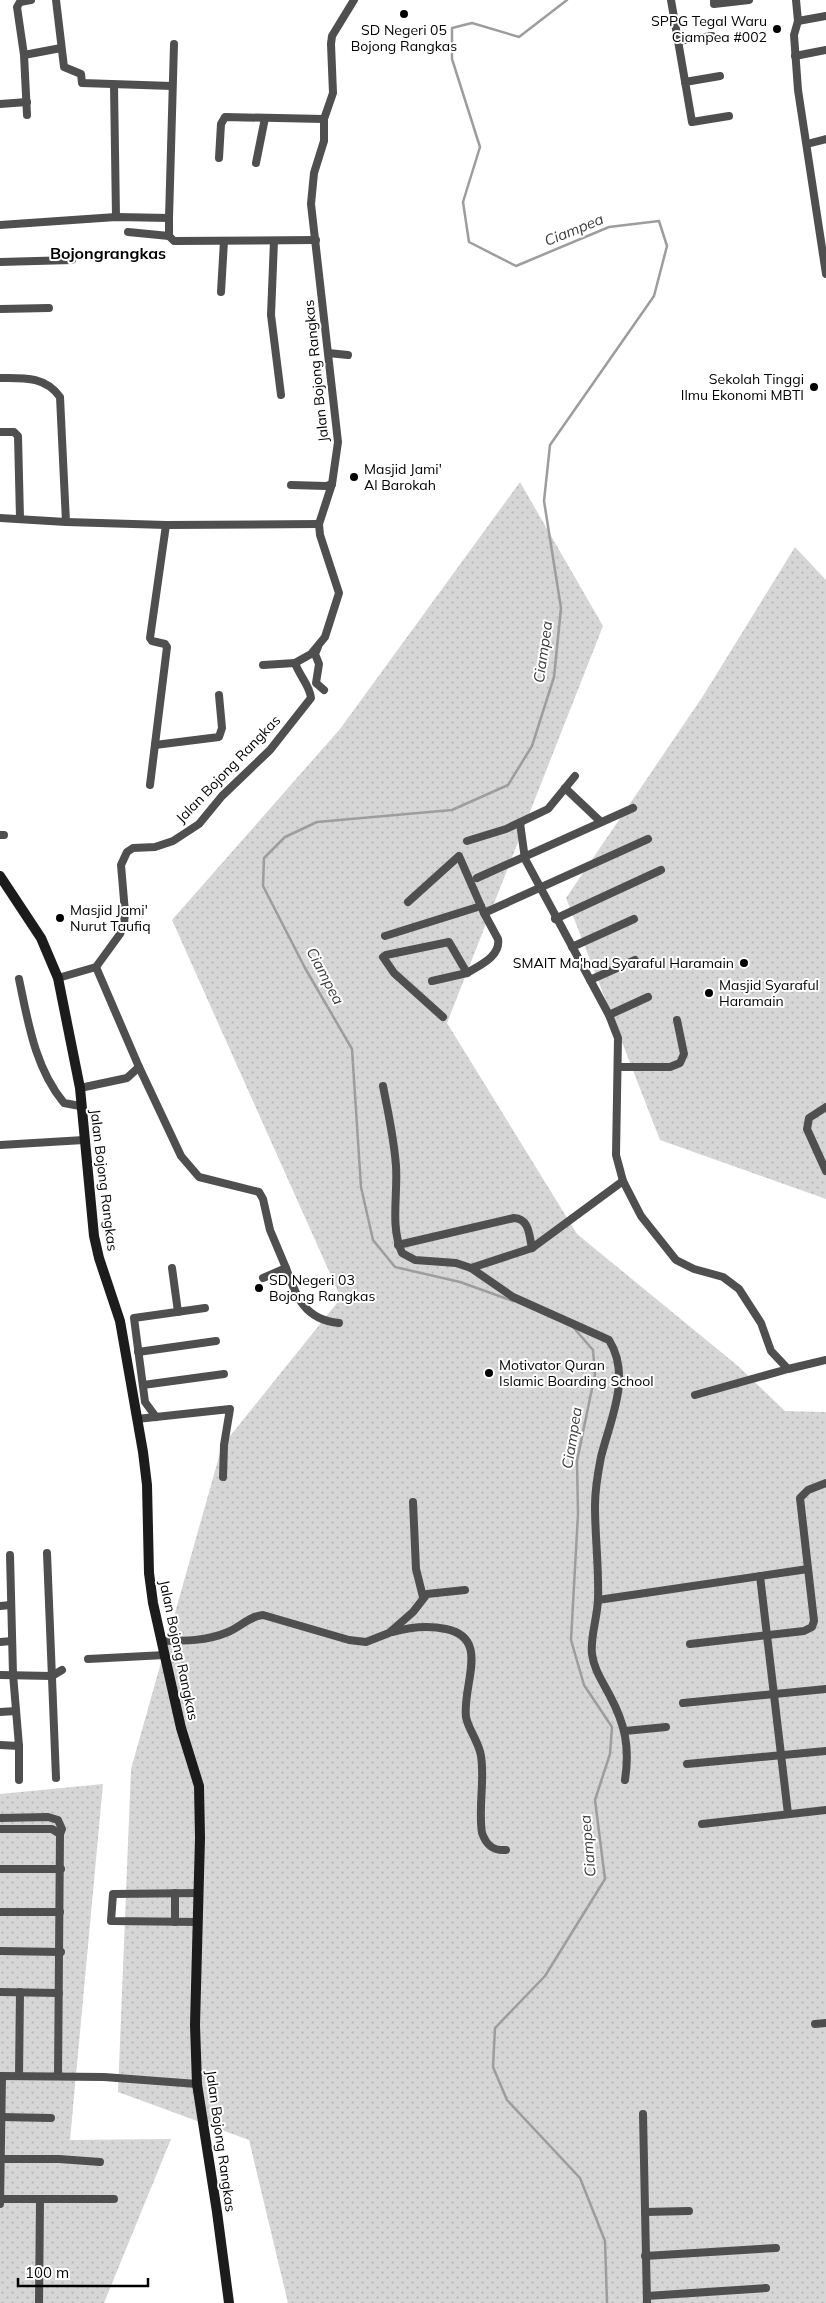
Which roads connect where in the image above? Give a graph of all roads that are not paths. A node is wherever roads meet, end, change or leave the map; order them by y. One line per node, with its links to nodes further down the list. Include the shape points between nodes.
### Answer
1 (31, 0): 15 (street, via 20,2 17,7)
2 (56, 0): 13 (street)
3 (354, 0): 26 (street, Jalan Bojong Rangkas, via 332,36 332,93)
4 (671, 0): 11 (street)
5 (714, 0): 6 (street, via 714,4)
6 (749, 0)
7 (796, 0): 9 (street)
8 (826, 16): 9 (street)
9 (798, 21): 16 (street, via 794,35)
10 (712, 36): 11 (street)
11 (678, 40): 18 (street)
12 (174, 44): 20 (street)
13 (62, 48): 15 (street); 19 (street, via 64,67 81,74 82,83)
14 (826, 50): 16 (street)
15 (24, 55): 21 (street)
16 (796, 56): 28 (street)
17 (720, 76): 18 (street)
18 (685, 82): 24 (street, via 692,122)
19 (114, 85): 20 (street); 31 (street)
20 (172, 86): 32 (street)
21 (27, 102): 22 (street); 23 (street)
22 (0, 104)
23 (27, 115)
24 (729, 116)
25 (265, 118): 26 (street); 29 (street, via 225,117 221,124); 30 (street)
26 (324, 119): 36 (street, Jalan Bojong Rangkas, via 324,141 314,173 311,204)
27 (826, 139): 28 (street)
28 (807, 144): 41 (street)
29 (219, 158)
30 (256, 163)
31 (116, 217): 32 (street); 33 (street)
32 (169, 218): 35 (street)
33 (0, 225)
34 (128, 232): 35 (street)
35 (169, 236): 37 (street, via 174,241)
36 (316, 240): 38 (street); 45 (street, Jalan Bojong Rangkas)
37 (224, 241): 38 (street); 42 (street)
38 (274, 241): 48 (street, via 271,315)
39 (72, 260): 40 (street)
40 (0, 262)
41 (826, 274)
42 (221, 292)
43 (50, 308): 44 (street)
44 (0, 309)
45 (328, 353): 46 (street); 50 (street, Jalan Bojong Rangkas, via 338,442)
46 (348, 355)
47 (0, 378): 54 (street, via 29,378 47,384 60,397)
48 (281, 395)
49 (0, 432): 53 (street, via 14,432 18,436)
50 (332, 484): 51 (street); 55 (street, Jalan Bojong Rangkas)
51 (291, 485)
52 (0, 518): 53 (street)
53 (20, 518): 54 (street)
54 (66, 522): 56 (street)
55 (319, 524): 56 (street); 57 (street, Jalan Bojong Rangkas, via 320,538 339,593 325,637)
56 (166, 525): 62 (street, via 150,638 167,647)
57 (319, 645): 58 (street, Jalan Bojong Rangkas); 60 (street, via 315,654 319,664 316,684)
58 (296, 663): 59 (street); 83 (street, Jalan Bojong Rangkas, via 311,698 270,750 185,835 155,847 132,848 123,858 124,924)
59 (263, 665)
60 (324, 690)
61 (219, 696): 62 (street, via 222,728 219,738)
62 (155, 744): 64 (street)
63 (575, 776): 65 (street)
64 (150, 785)
65 (565, 788): 67 (street, via 548,809); 68 (street)
66 (633, 808): 68 (street)
67 (520, 822): 70 (street); 71 (street)
68 (601, 822): 71 (street)
69 (648, 839): 75 (street)
70 (467, 841)
71 (525, 858): 74 (street); 75 (street)
72 (661, 870): 78 (street)
73 (0, 876): 85 (main road, Jalan Bojong Rangkas, via 40,938)
74 (477, 878)
75 (539, 888): 77 (street); 78 (street)
76 (408, 902): 77 (street, via 460,856)
77 (482, 909): 80 (street); 84 (street, via 499,943 496,952)
78 (555, 919): 81 (street)
79 (634, 919): 81 (street)
80 (385, 936)
81 (572, 947): 87 (street)
82 (635, 960): 87 (street)
83 (96, 968): 85 (street); 94 (street)
84 (467, 972): 88 (street); 91 (street, via 448,942 383,957 394,973)
85 (58, 978): 96 (main road, Jalan Bojong Rangkas)
86 (19, 979): 97 (street, via 35,1050 43,1068 64,1103)
87 (590, 980): 90 (street)
88 (432, 981)
89 (648, 996): 90 (street)
90 (609, 1015): 93 (street, via 618,1038)
91 (443, 1017)
92 (677, 1020): 93 (street, via 684,1057 680,1063 670,1067)
93 (619, 1066): 102 (street, via 616,1155)
94 (139, 1067): 96 (street, via 127,1078); 106 (street, via 181,1156 193,1172 204,1179 259,1192)
95 (383, 1086): 103 (street, via 396,1166 394,1232)
96 (80, 1088): 97 (main road, Jalan Bojong Rangkas)
97 (80, 1106): 99 (main road, Jalan Bojong Rangkas)
98 (826, 1107): 101 (street, via 809,1118 807,1129)
99 (84, 1140): 100 (street); 120 (main road, Jalan Bojong Rangkas, via 94,1236 120,1322)
100 (0, 1145)
101 (826, 1171)
102 (623, 1181): 104 (street); 115 (street, via 641,1216 670,1253 684,1265 722,1277 739,1289 761,1323 771,1351)
103 (398, 1245): 104 (street, via 514,1218 526,1224); 107 (street, via 408,1258 456,1263)
104 (532, 1248): 107 (street)
105 (172, 1268): 110 (street)
106 (286, 1268): 108 (street); 111 (street, via 305,1310)
107 (471, 1268): 132 (street, via 514,1297 609,1340 615,1350 619,1375 615,1416 601,1457 595,1505)
108 (263, 1278)
109 (205, 1308): 110 (street)
110 (178, 1312): 113 (street, via 134,1318)
111 (339, 1323)
112 (216, 1341): 113 (street)
113 (138, 1352): 117 (street)
114 (826, 1360): 115 (street)
115 (788, 1369): 118 (street)
116 (224, 1374): 117 (street)
117 (143, 1385): 119 (street, via 145,1402)
118 (695, 1395)
119 (156, 1417): 120 (street); 121 (street, via 230,1409)
120 (137, 1419): 138 (main road, Jalan Bojong Rangkas, via 147,1486 149,1573)
121 (223, 1477)
122 (826, 1483): 126 (street, via 808,1490 800,1498)
123 (413, 1502): 131 (street, via 416,1569)
124 (47, 1553): 146 (street)
125 (10, 1555): 127 (street)
126 (808, 1568): 129 (street); 136 (street, via 812,1627 804,1632)
127 (10, 1572): 128 (street); 133 (street)
128 (0, 1573)
129 (760, 1576): 132 (street); 136 (street)
130 (465, 1590): 131 (street, via 431,1592)
131 (423, 1597): 135 (street, via 413,1612)
132 (598, 1600): 153 (street, via 592,1640 594,1664)
133 (11, 1605): 134 (street); 137 (street)
134 (0, 1606)
135 (388, 1633): 138 (street, via 374,1640 358,1642 263,1615 217,1636); 168 (street, via 437,1627 460,1632 468,1639 471,1655 466,1716 481,1755 482,1833 485,1842 493,1848)
136 (766, 1636): 140 (street); 148 (street)
137 (12, 1641): 139 (street); 144 (street)
138 (162, 1641): 141 (main road, Jalan Bojong Rangkas)
139 (0, 1642)
140 (690, 1644)
141 (166, 1655): 142 (street); 172 (main road, Jalan Bojong Rangkas, via 181,1728 199,1786)
142 (88, 1659)
143 (62, 1670): 146 (street)
144 (13, 1674): 145 (street); 146 (street); 150 (street)
145 (0, 1675)
146 (52, 1676): 159 (street)
147 (826, 1689): 148 (street)
148 (774, 1694): 149 (street); 157 (street)
149 (683, 1703)
150 (16, 1711): 151 (street); 155 (street)
151 (0, 1712)
152 (666, 1727): 153 (street)
153 (625, 1730): 161 (street, via 629,1751)
154 (0, 1745): 155 (street)
155 (19, 1746): 160 (street)
156 (826, 1751): 157 (street)
157 (781, 1756): 158 (street); 163 (street)
158 (687, 1764)
159 (56, 1778)
160 (19, 1780)
161 (625, 1780)
162 (826, 1810): 163 (street)
163 (788, 1814): 165 (street)
164 (0, 1818): 167 (street, via 48,1817 58,1820 62,1829)
165 (702, 1824)
166 (0, 1829): 167 (street, via 52,1829)
167 (60, 1834): 170 (street)
168 (506, 1850)
169 (0, 1869): 170 (street)
170 (61, 1869): 174 (street)
171 (176, 1893): 172 (street); 175 (street); 175 (street, via 113,1894 111,1921)
172 (199, 1893): 176 (main road, Jalan Bojong Rangkas)
173 (0, 1912): 174 (street)
174 (60, 1912): 178 (street)
175 (176, 1922): 176 (street)
176 (198, 1922): 187 (main road, Jalan Bojong Rangkas)
177 (0, 1951): 178 (street)
178 (60, 1952): 181 (street)
179 (0, 1992): 180 (street)
180 (20, 1992): 181 (street); 185 (street)
181 (59, 1994): 186 (street)
182 (826, 2023): 183 (street)
183 (816, 2024)
184 (1, 2076): 185 (street); 189 (street)
185 (19, 2076): 186 (street)
186 (58, 2076): 187 (street, via 104,2076)
187 (197, 2084): 204 (main road, Jalan Bojong Rangkas)
188 (643, 2114): 198 (street)
189 (0, 2117): 190 (street); 191 (street)
190 (51, 2118)
191 (0, 2159): 192 (street); 193 (street)
192 (100, 2162)
193 (0, 2199): 195 (street); 196 (street)
194 (114, 2199): 195 (street)
195 (40, 2200): 203 (street)
196 (0, 2204)
197 (689, 2211): 198 (street)
198 (645, 2212): 200 (street)
199 (776, 2248): 200 (street)
200 (645, 2256): 202 (street)
201 (766, 2288): 202 (street)
202 (647, 2299)
203 (39, 2303)
204 (229, 2303)

